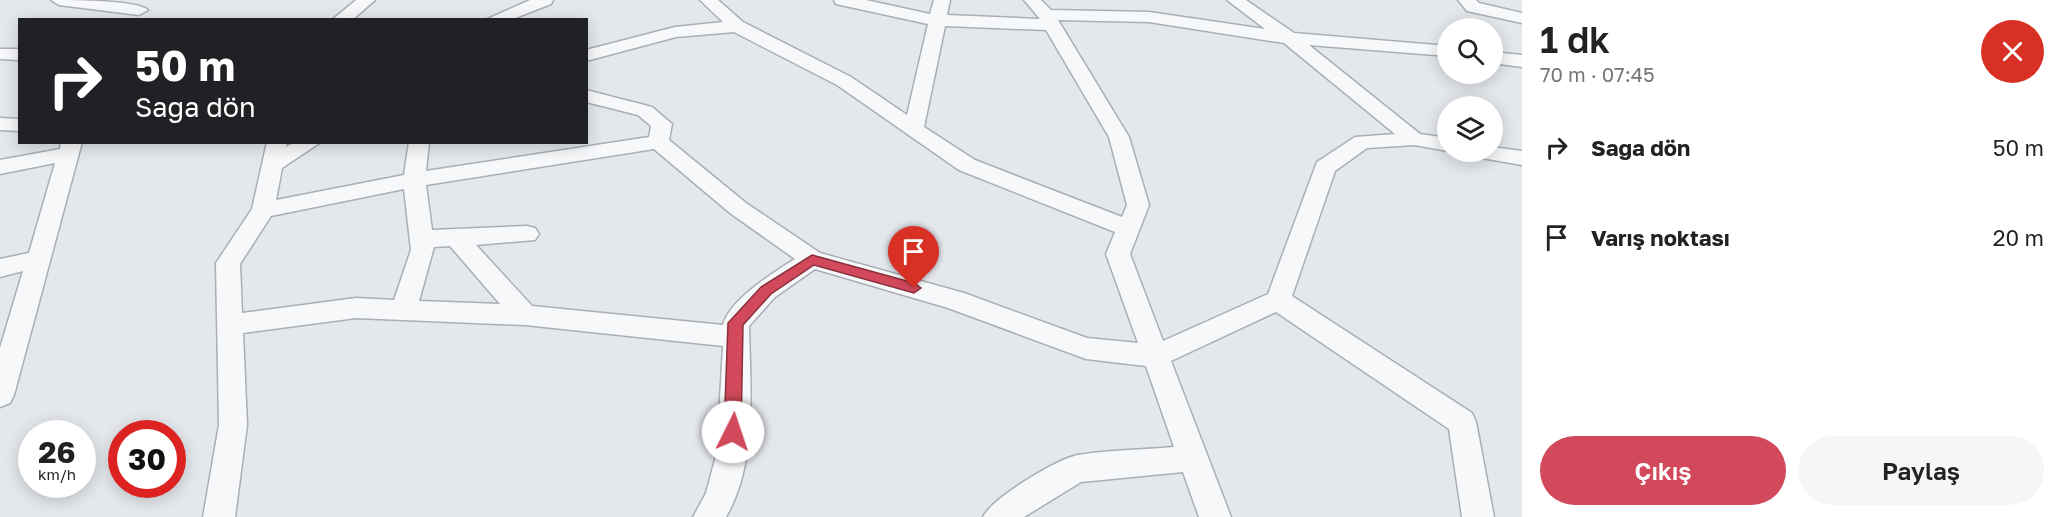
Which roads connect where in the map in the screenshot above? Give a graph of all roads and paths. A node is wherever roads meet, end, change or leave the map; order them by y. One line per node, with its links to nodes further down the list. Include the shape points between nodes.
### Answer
1 (59, 0): 9 (street)
2 (367, 0): 11 (street)
3 (708, 0): 15 (street)
4 (842, 0): 14 (street)
5 (942, 0): 14 (street)
6 (1235, 0): 16 (street)
7 (1466, 0): 13 (street, via 1473,7)
8 (538, 8): 12 (street)
9 (140, 10)
10 (1043, 13): 14 (street); 16 (street, via 1149,17); 39 (street, via 1119,137 1138,205)
11 (343, 18)
12 (500, 18)
13 (1522, 18)
14 (936, 20): 26 (street)
15 (737, 26): 20 (street, via 675,32); 26 (street, via 844,81)
16 (1289, 38): 17 (street); 27 (street)
17 (1437, 50)
18 (0, 54): 19 (street)
19 (18, 55)
20 (588, 55)
21 (1503, 58): 22 (street)
22 (1522, 61)
23 (588, 97): 28 (street, via 645,111 662,124)
24 (0, 124): 25 (street)
25 (18, 125)
26 (914, 128): 39 (street, via 967,165)
27 (1414, 139): 29 (street); 46 (street, via 1362,142 1325,167)
28 (658, 142): 37 (street); 44 (street, via 738,208)
29 (1437, 143)
30 (304, 144): 33 (street)
31 (419, 144): 37 (street)
32 (70, 148): 36 (street); 43 (street)
33 (275, 153): 38 (street)
34 (1503, 155): 35 (street)
35 (1522, 158)
36 (0, 167)
37 (414, 180): 38 (street); 42 (street)
38 (263, 210): 50 (street, via 228,263)
39 (1129, 229): 52 (street, via 1118,254)
40 (527, 234): 41 (street)
41 (456, 238): 42 (street); 48 (street)
42 (422, 239): 47 (street, via 423,250)
43 (39, 259): 45 (street); 49 (street)
44 (812, 260): 51 (street, via 766,290 736,323); 52 (street, via 955,300 1086,348)
45 (0, 268)
46 (1278, 300): 52 (street); 59 (street, via 1462,422)
47 (403, 310): 48 (street); 50 (street, via 356,308)
48 (525, 315): 51 (street)
49 (10, 322): 53 (street)
50 (230, 325): 55 (street, via 233,425)
51 (736, 337): 56 (street, via 731,453 719,504)
52 (1156, 356): 54 (street)
53 (0, 395)
54 (1194, 458): 57 (street, via 1076,469 1023,498); 58 (street)
55 (219, 517)
56 (709, 517)
57 (999, 517)
58 (1215, 517)
59 (1478, 517)

